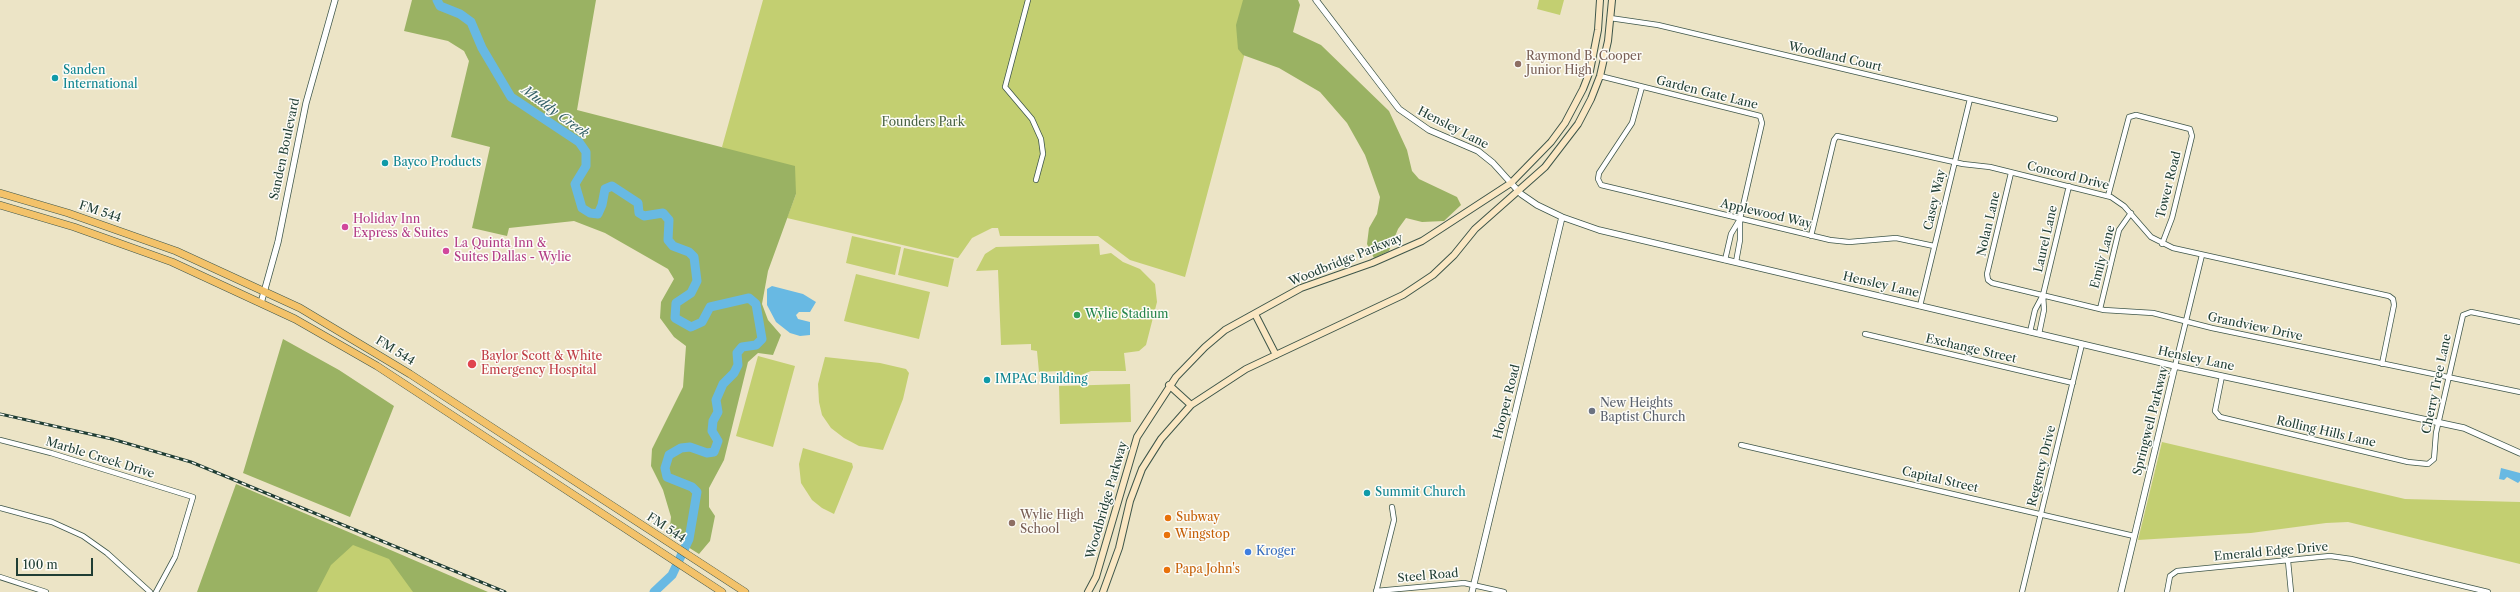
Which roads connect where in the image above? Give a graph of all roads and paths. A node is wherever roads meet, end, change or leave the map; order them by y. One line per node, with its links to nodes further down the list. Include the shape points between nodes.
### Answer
1 (335, 0): 33 (street, Sanden Boulevard, via 306,103)
2 (1028, 0): 14 (street, via 1005,87 1032,119 1041,139 1043,154)
3 (1316, 0): 15 (street, Hensley Lane, via 1399,109 1429,130 1478,151)
4 (1600, 1): 5 (main road); 7 (main road, Woodbridge Parkway, via 1598,30)
5 (1611, 2): 6 (main road, Woodbridge Parkway)
6 (1610, 18): 8 (main road, Woodbridge Parkway); 10 (street, Woodland Court, via 1658,25)
7 (1590, 71): 8 (main road); 15 (main road, Woodbridge Parkway, via 1565,123 1530,165)
8 (1600, 76): 9 (street, Garden Gate Lane); 17 (main road, Woodbridge Parkway, via 1578,124 1545,167)
9 (1642, 87): 24 (street, Garden Gate Lane, via 1761,118); 24 (street, Applewood Way, via 1632,123 1606,161 1598,179 1601,185)
10 (1970, 99): 11 (street, Woodland Court); 12 (street, Casey Way)
11 (2055, 119)
12 (1955, 162): 13 (street, Concord Drive); 26 (street, Concord Drive, via 1837,136); 28 (street, Casey Way)
13 (2011, 173): 16 (street, Concord Drive); 32 (street, Nolan Lane, via 1987,274)
14 (1036, 180)
15 (1511, 183): 17 (street, Hensley Lane); 38 (main road, Woodbridge Parkway, via 1422,240 1372,263 1301,288)
16 (2069, 186): 19 (street, Concord Drive); 34 (street, Laurel Lane)
17 (1518, 191): 23 (street, Hensley Lane, via 1537,205); 45 (main road, Woodbridge Parkway, via 1475,229 1438,270 1415,287)
18 (0, 193): 21 (main road, FM 544 / FM 544)
19 (2108, 196): 22 (street, Concord Drive); 27 (street, Tower Road, via 2128,119 2131,116 2136,115 2191,130 2172,218)
20 (0, 205): 25 (main road, FM 544 / FM 544)
21 (68, 213): 25 (main road); 33 (main road, FM 544 / FM 544, via 176,251)
22 (2131, 213): 27 (street, Concord Drive, via 2146,233); 37 (street, Emily Lane, via 2119,230)
23 (1562, 217): 30 (street, Hensley Lane, via 1600,230); 71 (street, Hooper Road)
24 (1740, 219): 26 (street, Applewood Way); 30 (street, via 1731,234); 31 (street)
25 (66, 224): 35 (main road, FM 544 / FM 544, via 172,262)
26 (1811, 236): 28 (street, Applewood Way, via 1849,242 1896,238)
27 (2162, 244): 29 (street, Concord Drive)
28 (1934, 246): 36 (street, Casey Way)
29 (2202, 255): 39 (street, Springwell Parkway); 46 (street, Concord Drive, via 2389,296 2393,299)
30 (1725, 260): 31 (street, Hensley Lane)
31 (1736, 262): 36 (street, Hensley Lane)
32 (1988, 280): 34 (street, Grandview Drive)
33 (266, 291): 35 (street, Sanden Boulevard); 55 (main road, FM 544 / FM 544, via 372,350)
34 (2043, 295): 37 (street, Grandview Drive); 41 (street, Laurel Lane, via 2035,310); 43 (street, Laurel Lane, via 2044,310)
35 (262, 303): 57 (main road, FM 544 / FM 544, via 377,366)
36 (1920, 306): 41 (street, Hensley Lane)
37 (2100, 309): 39 (street, Grandview Drive, via 2146,312)
38 (1255, 314): 45 (main road); 51 (main road, Woodbridge Parkway, via 1226,330 1205,347)
39 (2186, 321): 46 (street, Grandview Drive); 47 (street, Springwell Parkway)
40 (2520, 322): 49 (street, Cherry Tree Lane, via 2466,313 2462,317)
41 (2030, 332): 43 (street, Hensley Lane)
42 (1865, 334): 50 (street, Exchange Street)
43 (2039, 334): 44 (street, Hensley Lane)
44 (2082, 344): 47 (street, Hensley Lane); 50 (street, Regency Drive)
45 (1276, 355): 53 (main road, Woodbridge Parkway, via 1240,372)
46 (2382, 364): 49 (street, Grandview Drive)
47 (2175, 366): 48 (street, Hensley Lane); 66 (street, Springwell Parkway)
48 (2222, 376): 54 (street, Hensley Lane); 60 (street, Rolling Hills Lane, via 2216,414 2220,417 2408,462 2428,464)
49 (2449, 377): 52 (street, Grandview Drive); 54 (street, Cherry Tree Lane)
50 (2073, 383): 65 (street, Regency Drive)
51 (1169, 385): 53 (main road); 61 (main road, Woodbridge Parkway, via 1137,437)
52 (2520, 392)
53 (1191, 405): 62 (main road, Woodbridge Parkway, via 1161,439 1142,469)
54 (2438, 422): 59 (street, Hensley Lane, via 2471,430); 60 (street, Cherry Tree Lane)
55 (497, 431): 57 (main road); 77 (main road, FM 544 / FM 544)
56 (0, 440): 75 (street, Marble Creek Drive, via 193,497 175,557)
57 (490, 440): 76 (main road, FM 544 / FM 544)
58 (1741, 445): 65 (street, Capital Street)
59 (2520, 453)
60 (2433, 461)
61 (1119, 497): 62 (main road); 69 (main road, Woodbridge Parkway)
62 (1130, 501): 70 (main road, Woodbridge Parkway)
63 (1392, 507): 72 (street, via 1394,520)
64 (0, 508): 74 (street, via 52,522 83,536 107,553)
65 (2041, 515): 66 (street, Capital Street); 82 (street, Regency Drive)
66 (2134, 536): 83 (street, Springwell Parkway)
67 (2288, 561): 84 (street, Emerald Edge Drive, via 2173,573); 85 (street); 86 (street, Emerald Edge Drive, via 2343,558)
68 (0, 577): 73 (street)
69 (1096, 577): 70 (main road); 78 (main road, Woodbridge Parkway)
70 (1108, 581): 79 (main road, Woodbridge Parkway)
71 (1474, 585): 72 (street, Steel Road, via 1464,583); 80 (street, Hooper Road); 81 (street, Steel Road)
72 (1376, 591)
73 (46, 592)
74 (150, 592)
75 (156, 592)
76 (722, 592)
77 (745, 592)
78 (1088, 592)
79 (1103, 592)
80 (1472, 592)
81 (1504, 592)
82 (2022, 592)
83 (2121, 592)
84 (2167, 592)
85 (2291, 592)
86 (2488, 592)

